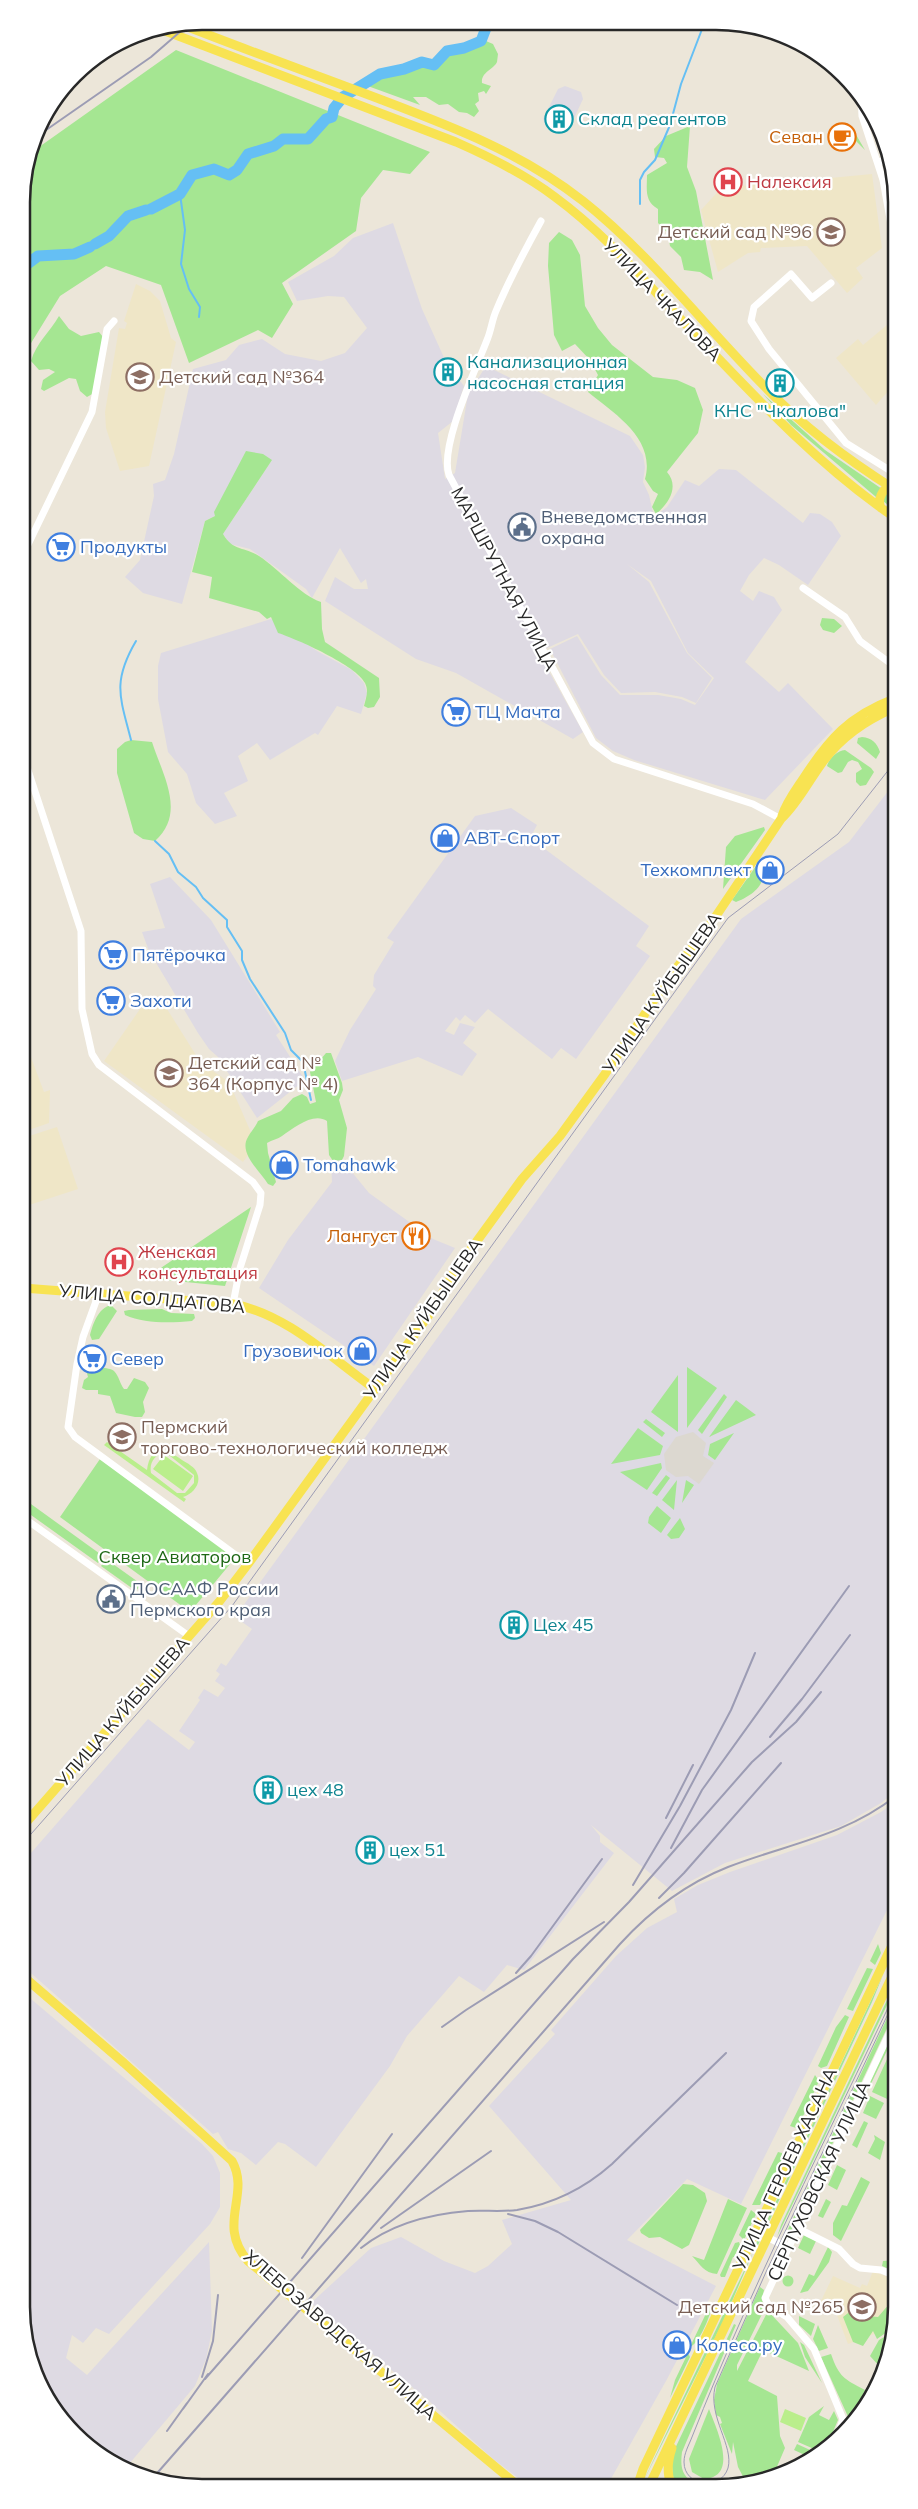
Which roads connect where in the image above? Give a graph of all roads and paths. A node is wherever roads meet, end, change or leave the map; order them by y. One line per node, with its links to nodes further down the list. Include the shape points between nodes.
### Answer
1 (196, 30): 11 (main road, УЛИЦА ЧКАЛОВА, via 460,129 536,168 584,202 624,237 769,391)
2 (168, 33): 15 (main road, УЛИЦА ЧКАЛОВА, via 456,142 530,180 575,212 614,247 757,400 822,460)
3 (862, 111): 5 (street)
4 (883, 160): 5 (street)
5 (878, 164): 6 (street)
6 (888, 212)
7 (541, 221): 23 (street, МАРШРУТНАЯ УЛИЦА, via 496,311 466,389 455,425 449,475 593,743 614,759 753,804)
8 (831, 283): 10 (street, via 812,298 791,274 754,307 751,321 769,349)
9 (114, 321): 17 (street, via 107,329 92,412)
10 (846, 443): 11 (street); 12 (street)
11 (832, 447): 13 (main road, УЛИЦА ЧКАЛОВА)
12 (888, 469)
13 (888, 485)
14 (888, 490): 15 (main road, via 881,494)
15 (881, 508): 16 (main road, УЛИЦА ЧКАЛОВА)
16 (888, 513)
17 (30, 540)
18 (803, 588): 19 (street, via 845,617 860,641)
19 (888, 662)
20 (888, 701): 23 (main road, УЛИЦА КУЙБЫШЕВА, via 871,708 839,730 785,806)
21 (888, 711): 23 (main road, УЛИЦА КУЙБЫШЕВА, via 845,736)
22 (30, 776): 26 (street, via 81,931 82,1009 92,1054 99,1065 253,1182 261,1194)
23 (781, 819): 27 (main road, УЛИЦА КУЙБЫШЕВА, via 605,1074 560,1136 522,1179)
24 (30, 1288): 25 (main road, УЛИЦА СОЛДАТОВА)
25 (99, 1294): 26 (main road, УЛИЦА СОЛДАТОВА); 29 (street, via 83,1337 68,1427 75,1437)
26 (233, 1304): 27 (main road, УЛИЦА СОЛДАТОВА, via 255,1309 281,1322)
27 (375, 1389): 29 (main road, УЛИЦА КУЙБЫШЕВА)
28 (30, 1522): 30 (street)
29 (248, 1564): 30 (main road, УЛИЦА КУЙБЫШЕВА)
30 (189, 1636): 31 (main road, УЛИЦА КУЙБЫШЕВА)
31 (30, 1818)
32 (888, 1952): 33 (main road, УЛИЦА ГЕРОЕВ ХАСАНА)
33 (886, 1956): 43 (main road, УЛИЦА ГЕРОЕВ ХАСАНА)
34 (30, 1982): 44 (main road, ХЛЕБОЗАВОДСКАЯ УЛИЦА, via 232,2161 238,2178 234,2236 248,2260)
35 (888, 1985): 38 (main road, УЛИЦА ГЕРОЕВ ХАСАНА)
36 (888, 2036): 37 (street, СЕРПУХОВСКАЯ УЛИЦА)
37 (796, 2228): 39 (street, СЕРПУХОВСКАЯ УЛИЦА); 40 (street, via 839,2249 860,2268)
38 (768, 2238): 39 (street); 42 (main road, УЛИЦА ГЕРОЕВ ХАСАНА)
39 (787, 2247): 41 (street, СЕРПУХОВСКАЯ УЛИЦА, via 765,2300 787,2317 814,2349 843,2419)
40 (888, 2273)
41 (841, 2426)
42 (677, 2430): 47 (main road, УЛИЦА ГЕРОЕВ ХАСАНА); 48 (main road, via 668,2460)
43 (643, 2469): 45 (main road); 46 (main road, УЛИЦА ГЕРОЕВ ХАСАНА)
44 (510, 2479)
45 (636, 2479)
46 (640, 2479)
47 (652, 2479)
48 (669, 2479)

